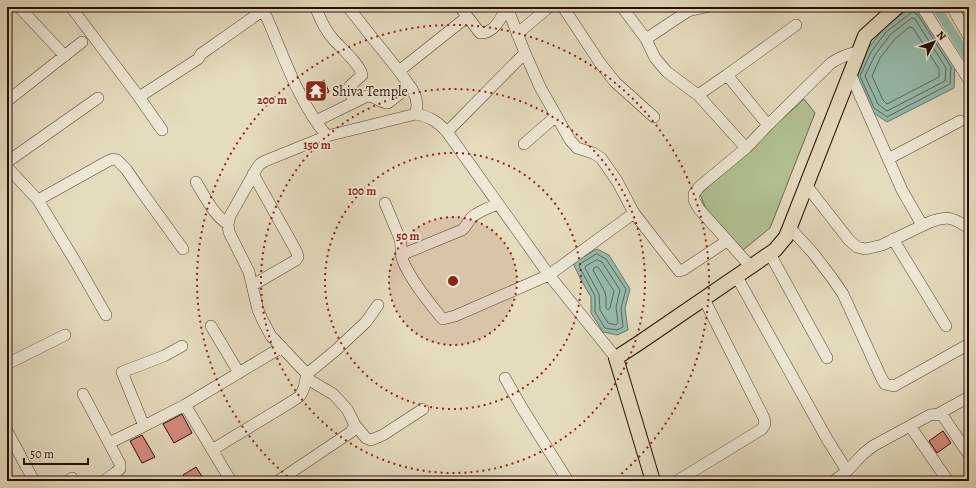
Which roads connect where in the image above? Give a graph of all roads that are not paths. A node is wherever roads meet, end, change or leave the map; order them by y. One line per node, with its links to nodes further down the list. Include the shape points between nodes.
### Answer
1 (19, 7): 24 (street)
2 (72, 7): 31 (street)
3 (319, 7): 34 (street, via 317,11 329,34 362,71 362,75 348,89)
4 (348, 7): 25 (street)
5 (460, 7): 16 (street)
6 (507, 7): 16 (street, via 496,25 484,33 480,33); 18 (street)
7 (549, 7): 18 (street)
8 (563, 7): 37 (street, via 615,82)
9 (622, 7): 20 (street)
10 (706, 7): 15 (street)
11 (897, 7): 22 (main road, via 864,36)
12 (922, 7): 28 (street)
13 (952, 7): 19 (street)
14 (261, 9): 31 (street, via 201,54 198,59); 38 (street)
15 (686, 9): 20 (street)
16 (467, 17): 25 (street)
17 (796, 25): 27 (street)
18 (517, 34): 23 (street)
19 (969, 37)
20 (646, 39): 30 (street, via 655,58 667,72)
21 (82, 42): 24 (street)
22 (858, 52): 26 (main road); 40 (street, via 831,63)
23 (525, 53): 36 (street); 42 (street)
24 (65, 56): 33 (street)
25 (399, 71): 29 (street)
26 (850, 74): 46 (street); 51 (main road)
27 (727, 75): 30 (street); 40 (street)
28 (969, 80)
29 (410, 86): 34 (street, via 388,102 384,103 367,96); 35 (street, via 416,98)
30 (698, 95): 45 (street)
31 (139, 97): 41 (street)
32 (98, 98): 47 (street)
33 (7, 101)
34 (354, 102): 38 (street)
35 (416, 114): 42 (street, via 433,119); 43 (street)
36 (556, 116): 44 (street); 55 (street, via 577,148 600,158)
37 (654, 117)
38 (316, 121): 43 (street)
39 (960, 121): 46 (street)
40 (768, 125): 45 (street)
41 (162, 130)
42 (447, 132): 54 (street)
43 (327, 136): 49 (street, via 260,164)
44 (524, 144)
45 (746, 148): 61 (street, via 694,194 699,209)
46 (888, 159): 57 (street)
47 (7, 162)
48 (7, 167): 52 (street)
49 (253, 174): 56 (street); 68 (street, via 298,257)
50 (196, 182): 56 (street, via 217,215)
51 (806, 185): 58 (main road); 60 (street, via 857,247 865,249)
52 (38, 200): 62 (street, via 108,161 118,160); 71 (street)
53 (385, 203): 64 (street, via 400,239)
54 (498, 204): 64 (street, via 476,214 462,230); 66 (street)
55 (634, 213): 61 (street, via 679,271); 66 (street)
56 (228, 224): 68 (street, via 229,232 248,269)
57 (922, 225): 59 (street, via 947,217); 60 (street)
58 (790, 228): 63 (main road, via 786,237); 75 (street, via 843,294 885,384 894,386)
59 (969, 228)
60 (893, 239): 73 (street)
61 (727, 241): 65 (street)
62 (183, 248)
63 (770, 254): 65 (main road); 79 (street)
64 (401, 255): 66 (street, via 414,282 443,319)
65 (751, 267): 67 (main road)
66 (549, 275): 78 (street)
67 (736, 277): 69 (main road); 96 (street)
68 (252, 285): 77 (street, via 263,321 271,336)
69 (704, 299): 78 (main road); 103 (street, via 765,424 762,429)
70 (378, 305): 82 (street, via 366,322)
71 (106, 315)
72 (211, 326): 81 (street)
73 (946, 326)
74 (65, 335): 80 (street)
75 (969, 344)
76 (182, 346): 90 (street, via 164,356 122,372)
77 (282, 347): 81 (street); 82 (street)
78 (616, 358): 102 (main road)
79 (827, 358)
80 (7, 364)
81 (239, 373): 86 (street)
82 (307, 376): 89 (street, via 333,394 347,409); 94 (street, via 300,396)
83 (505, 378): 101 (street)
84 (83, 394): 93 (street)
85 (969, 397): 88 (street)
86 (185, 405): 90 (street); 94 (street)
87 (424, 409): 89 (street, via 371,440)
88 (938, 414): 91 (street, via 930,415); 95 (street, via 943,416)
89 (355, 425): 100 (street, via 350,432)
90 (144, 426): 93 (street)
91 (910, 426): 96 (street, via 873,446); 105 (street)
92 (9, 438): 97 (street)
93 (109, 443): 98 (street, via 120,469)
94 (212, 450): 99 (street)
95 (969, 455)
96 (847, 471): 104 (street)
97 (34, 481)
98 (104, 481)
99 (231, 481)
100 (278, 481)
101 (568, 481)
102 (653, 481)
103 (677, 481)
104 (834, 481)
105 (948, 481)

